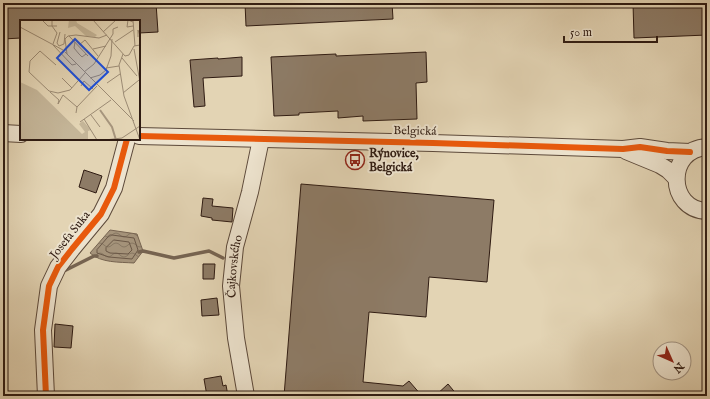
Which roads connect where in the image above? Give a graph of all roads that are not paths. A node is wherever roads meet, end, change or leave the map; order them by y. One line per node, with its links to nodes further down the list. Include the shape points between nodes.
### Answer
1 (3, 133): 2 (street)
2 (20, 134)
3 (140, 136): 4 (street, Belgická)
4 (261, 139): 7 (street, Belgická); 11 (street, Čajkovského, via 235,247 231,286 236,338)
5 (127, 140): 10 (street, Josefa Suka, via 114,188 101,214 58,267 49,286 43,330)
6 (702, 145): 7 (street, Belgická, via 667,151 640,147); 8 (street, via 684,157)
7 (623, 149): 8 (street, Belgická, via 660,165)
8 (676, 178): 9 (street, via 679,193 684,200 696,209)
9 (706, 212)
10 (46, 396)
11 (246, 396)

